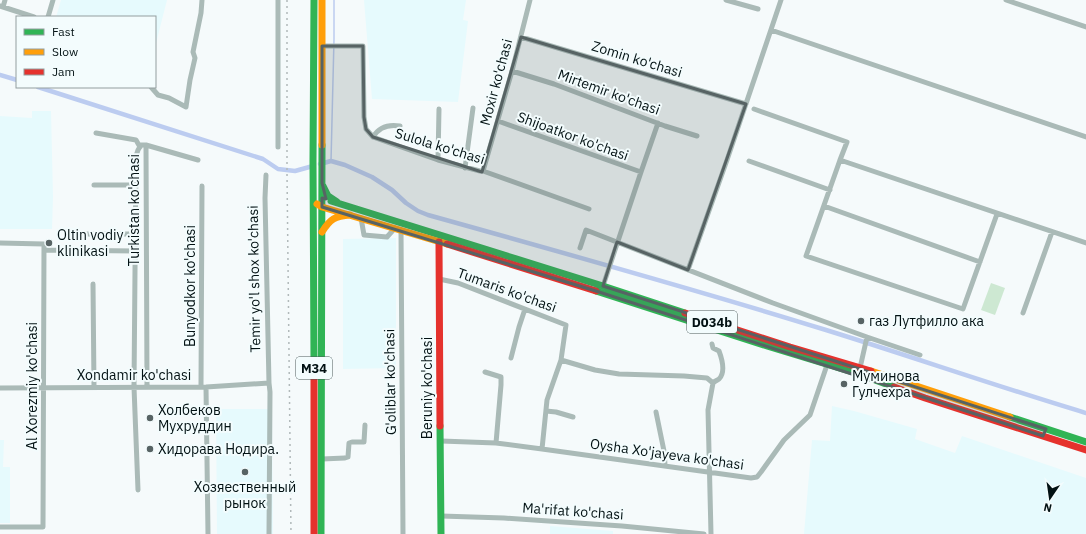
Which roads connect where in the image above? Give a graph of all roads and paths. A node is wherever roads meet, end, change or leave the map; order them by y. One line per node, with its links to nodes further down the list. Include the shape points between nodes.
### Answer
1 (5, 0): 11 (street)
2 (53, 0): 14 (street)
3 (202, 0): 20 (street, via 186,107 158,95)
4 (278, 0): 34 (street)
5 (314, 0): 49 (main road, M34)
6 (322, 0): 18 (main road, M34)
7 (530, 0): 17 (street, Moxir ko'chasi)
8 (726, 0): 12 (street)
9 (781, 0): 16 (street)
10 (1006, 0): 15 (street)
11 (1, 7): 13 (street)
12 (758, 9)
13 (31, 16)
14 (48, 16)
15 (1086, 27)
16 (771, 30): 21 (street); 31 (street)
17 (521, 37): 19 (street, Moxir ko'chasi); 21 (street, Zomin ko'chasi)
18 (322, 46): 30 (street, Sulola ko'chasi, via 363,46 364,117 366,129); 43 (main road, M34)
19 (512, 71): 25 (street, Moxir ko'chasi); 26 (street, Mirtemir ko'chasi)
20 (152, 88)
21 (746, 104): 71 (street)
22 (473, 108): 39 (street)
23 (440, 109): 36 (street)
24 (754, 110): 37 (street, via 847,142)
25 (498, 121): 40 (street, Moxir ko'chasi); 41 (street, Shijoatkor ko'chasi)
26 (658, 123): 29 (street, Mirtemir ko'chasi); 41 (street)
27 (400, 126): 30 (street, via 383,127)
28 (96, 133): 33 (street, via 136,140)
29 (697, 136)
30 (373, 137): 36 (street, Sulola ko'chasi)
31 (1086, 137)
32 (146, 145): 33 (street, Turkistan ko'chasi); 35 (street); 89 (street, Turkistan ko'chasi)
33 (140, 146): 45 (street, Turkistan ko'chasi, via 136,156)
34 (278, 147)
35 (198, 160)
36 (438, 160): 39 (street, Sulola ko'chasi)
37 (840, 160): 47 (street); 54 (street)
38 (749, 161): 47 (street)
39 (465, 168): 40 (street, Sulola ko'chasi)
40 (483, 171): 53 (street, Sulola ko'chasi)
41 (641, 172): 64 (street)
42 (266, 175): 85 (street, Temir yo'l shox ko'chasi)
43 (322, 183): 48 (main road, M34); 50 (main road, via 327,195)
44 (94, 185): 45 (street)
45 (136, 185): 60 (street, Turkistan ko'chasi)
46 (202, 186): 90 (street, Bunyodkor ko'chasi)
47 (830, 190): 52 (street)
48 (322, 198): 49 (main road); 50 (main road, D034b); 51 (main road, M34)
49 (313, 201): 51 (main road, D034b); 61 (main road, M34)
50 (337, 202): 74 (main road, D034b)
51 (322, 206): 55 (main road, D034b); 62 (main road, M34)
52 (824, 206): 70 (street); 70 (street, via 806,256 963,309)
53 (589, 209)
54 (997, 214): 58 (street); 70 (street)
55 (350, 215): 56 (main road, D034b); 62 (main road, via 333,218)
56 (361, 218): 57 (main road, D034b); 57 (street, via 364,234 387,237)
57 (398, 229): 63 (main road, D034b); 113 (street, G'oliblar ko'chasi)
58 (1052, 232): 66 (street); 76 (street)
59 (87, 234): 60 (street)
60 (136, 234): 69 (street, Turkistan ko'chasi)
61 (314, 234): 62 (main road, via 318,231); 111 (main road, M34)
62 (322, 234): 103 (main road, M34)
63 (439, 242): 72 (main road, Beruniy ko'chasi); 82 (main road, D034b)
64 (617, 242): 68 (street, via 586,230); 71 (street); 74 (street)
65 (0, 243): 67 (street)
66 (1086, 244)
67 (44, 248): 69 (street); 92 (street, Al Xorezmiy ko'chasi)
68 (580, 248)
69 (136, 251): 88 (street, Turkistan ko'chasi)
70 (980, 262)
71 (688, 270): 77 (street)
72 (439, 279): 75 (street, Tumaris ko'chasi, via 458,283); 98 (main road, Beruniy ko'chasi)
73 (92, 284): 87 (street)
74 (603, 286): 83 (main road, D034b)
75 (525, 309): 80 (street); 81 (street, Tumaris ko'chasi, via 566,325)
76 (1023, 313)
77 (867, 338): 79 (street); 83 (street)
78 (712, 344): 86 (street, via 723,361 720,378)
79 (920, 355)
80 (511, 358)
81 (561, 360): 86 (street, via 619,374 707,378); 93 (street, via 547,400)
82 (827, 365): 97 (main road, D034b, via 859,374 924,401); 105 (street, Oysha Xo'jayeva ko'chasi, via 810,414 784,440 757,477)
83 (860, 368): 97 (main road, D034b)
84 (485, 372): 100 (street, via 501,377)
85 (269, 383): 90 (street, Xondamir ko'chasi); 110 (street, Temir yo'l shox ko'chasi)
86 (713, 383): 105 (street, via 708,410)
87 (94, 387): 88 (street, Xondamir ko'chasi); 92 (street, Xondamir ko'chasi)
88 (134, 387): 89 (street, Xondamir ko'chasi); 106 (street, Turkistan ko'chasi)
89 (147, 387): 90 (street, Xondamir ko'chasi)
90 (203, 387): 109 (street, Bunyodkor ko'chasi)
91 (0, 388): 92 (street, Xondamir ko'chasi)
92 (44, 388): 108 (street, Al Xorezmiy ko'chasi, via 43,527)
93 (546, 411): 95 (street); 101 (street)
94 (656, 412): 104 (street)
95 (573, 417)
96 (365, 425): 103 (street, via 364,442 349,443 348,457)
97 (1045, 432): 99 (main road, D034b); 102 (main road, D034b)
98 (440, 441): 100 (street, Oysha Xo'jayeva ko'chasi); 107 (main road, Beruniy ko'chasi)
99 (1086, 442)
100 (496, 443): 101 (street, Oysha Xo'jayeva ko'chasi)
101 (542, 449): 104 (street, Oysha Xo'jayeva ko'chasi)
102 (1086, 450)
103 (322, 459): 112 (main road, M34)
104 (665, 465): 105 (street, Oysha Xo'jayeva ko'chasi)
105 (710, 472): 116 (street)
106 (138, 490)
107 (440, 516): 114 (main road, Beruniy ko'chasi); 115 (street, Ma'rifat ko'chasi, via 622,526)
108 (0, 527)
109 (208, 534)
110 (269, 534)
111 (314, 534)
112 (321, 534)
113 (403, 534)
114 (441, 534)
115 (704, 534)
116 (711, 534)

